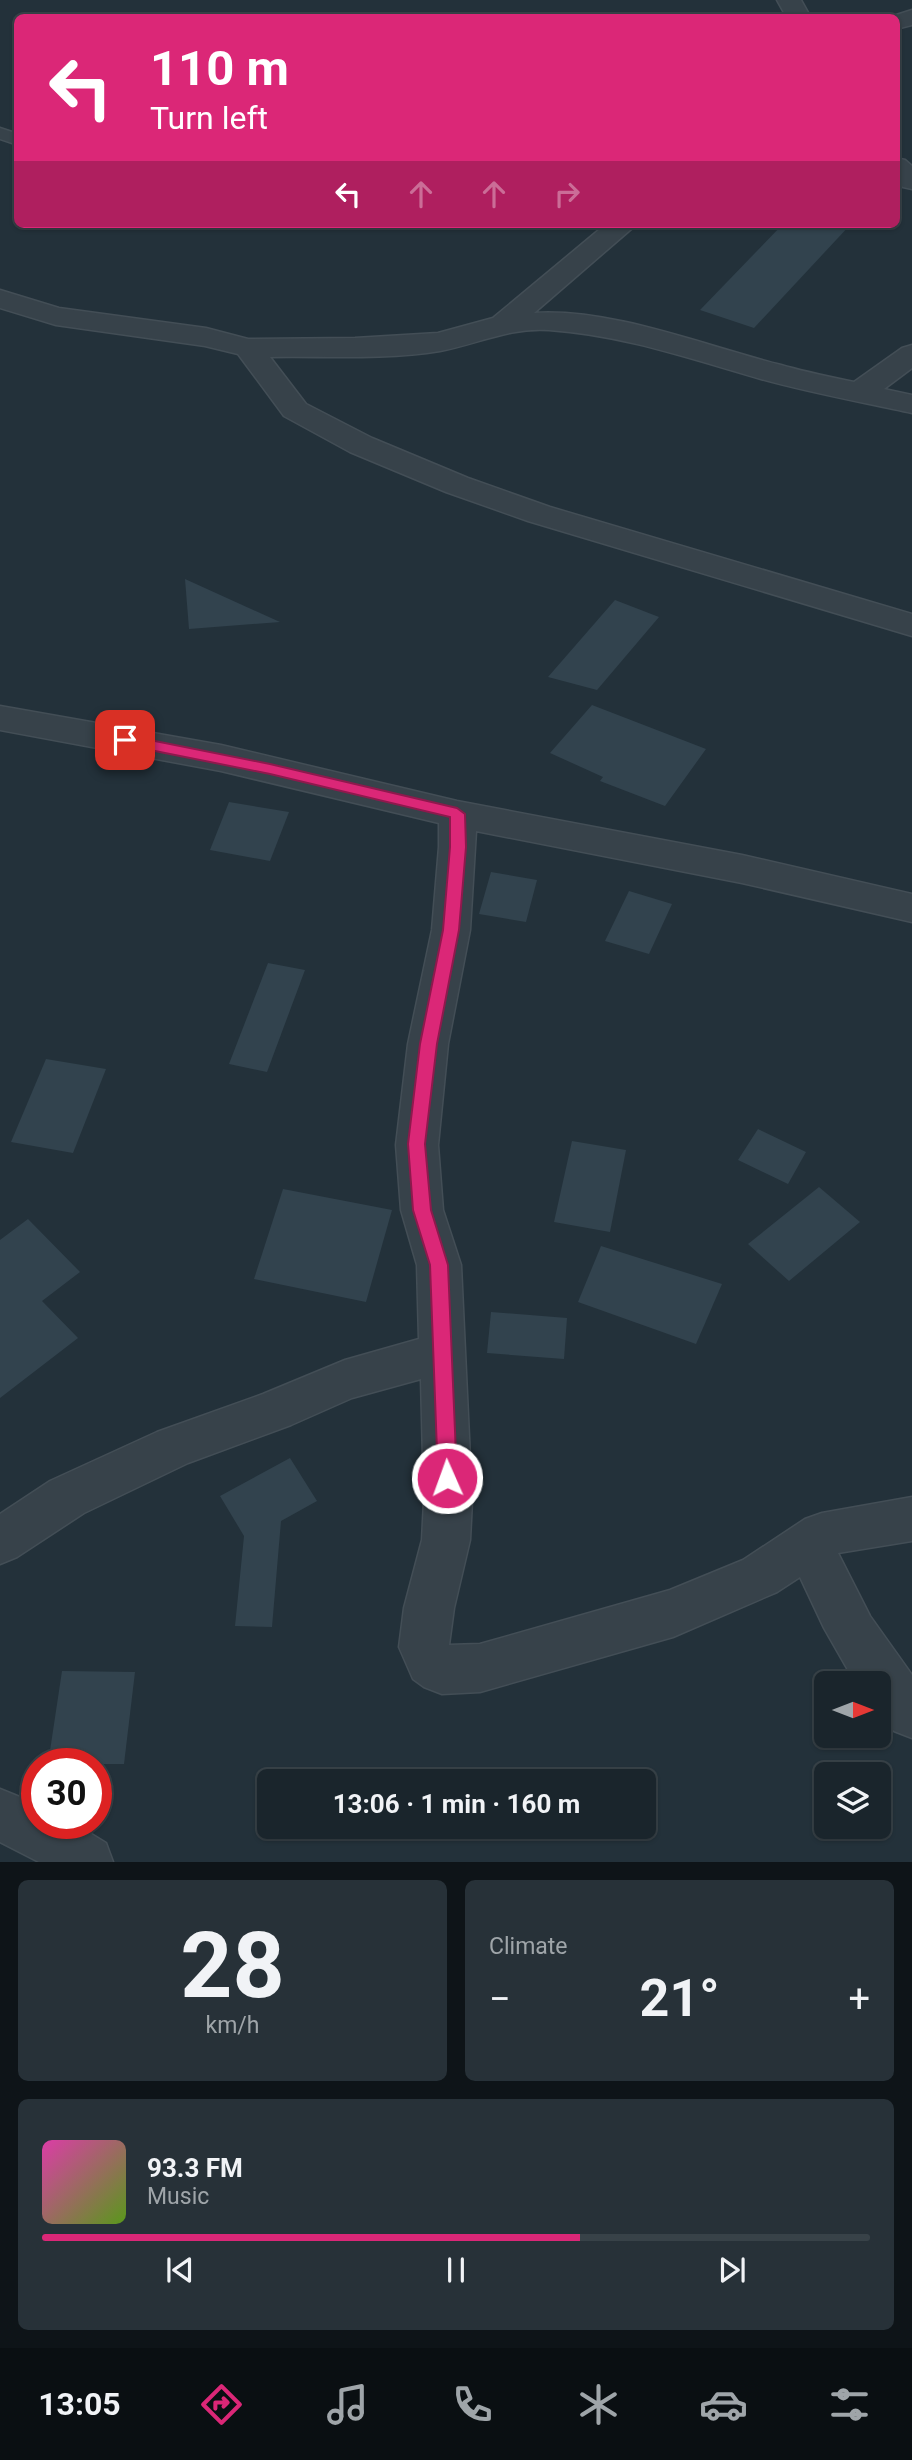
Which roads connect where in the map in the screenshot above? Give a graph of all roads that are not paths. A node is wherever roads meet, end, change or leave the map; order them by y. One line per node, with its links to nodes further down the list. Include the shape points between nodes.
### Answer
1 (618, 228): 3 (street)
2 (0, 299): 4 (street, via 56,316 206,337)
3 (503, 324): 4 (street, via 439,342); 6 (street, via 546,321 587,325 668,341)
4 (248, 348): 8 (street, via 295,410 361,445 539,514)
5 (912, 354): 6 (street)
6 (860, 393): 7 (street)
7 (912, 404)
8 (912, 625)
9 (0, 718): 10 (street, via 221,758)
10 (457, 814): 11 (street, via 742,869); 12 (street, via 451,930 428,1044 417,1144 422,1210 439,1265)
11 (912, 908)
12 (441, 1353): 14 (street, via 345,1380 173,1447 67,1497); 15 (street, via 446,1540 424,1647 431,1662 442,1670 480,1668 673,1613 760,1576)
13 (912, 1519): 15 (street, via 844,1528)
14 (0, 1541)
15 (809, 1544): 16 (street, via 837,1609 866,1659)
16 (912, 1713)
17 (0, 1815): 18 (street, via 46,1835)
18 (87, 1861)

